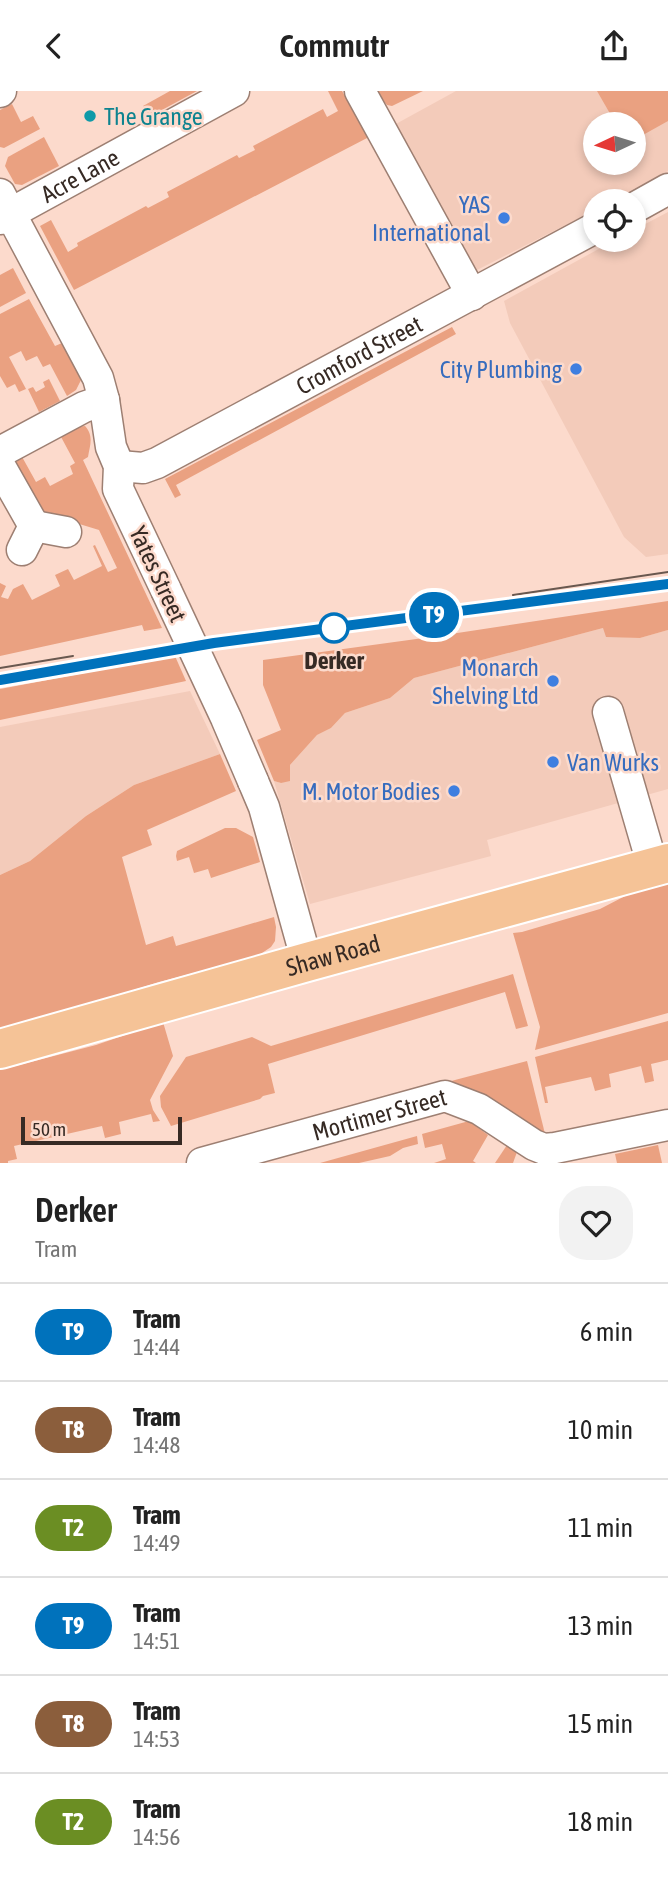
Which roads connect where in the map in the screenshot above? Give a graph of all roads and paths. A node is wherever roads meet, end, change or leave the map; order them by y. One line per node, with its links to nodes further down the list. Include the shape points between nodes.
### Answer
1 (234, 91): 3 (street, Acre Lane)
2 (360, 91): 5 (street)
3 (4, 209): 6 (street, Yates Street, via 93,366)
4 (583, 235): 5 (street, Cromford Street)
5 (472, 295): 9 (street, Cromford Street, via 158,463 143,468)
6 (104, 400): 7 (street); 9 (street, Yates Street, via 111,447)
7 (0, 452)
8 (0, 466): 10 (street, via 28,538)
9 (119, 466): 13 (street, Yates Street, bridge, via 118,489 264,807)
10 (66, 532)
11 (608, 712): 12 (street)
12 (660, 865): 13 (main road, Shaw Road)
13 (307, 962): 14 (main road, Shaw Road)
14 (0, 1049)
15 (668, 1125): 16 (street, Mortimer Street, via 544,1149 479,1109 445,1095)
16 (202, 1163)

